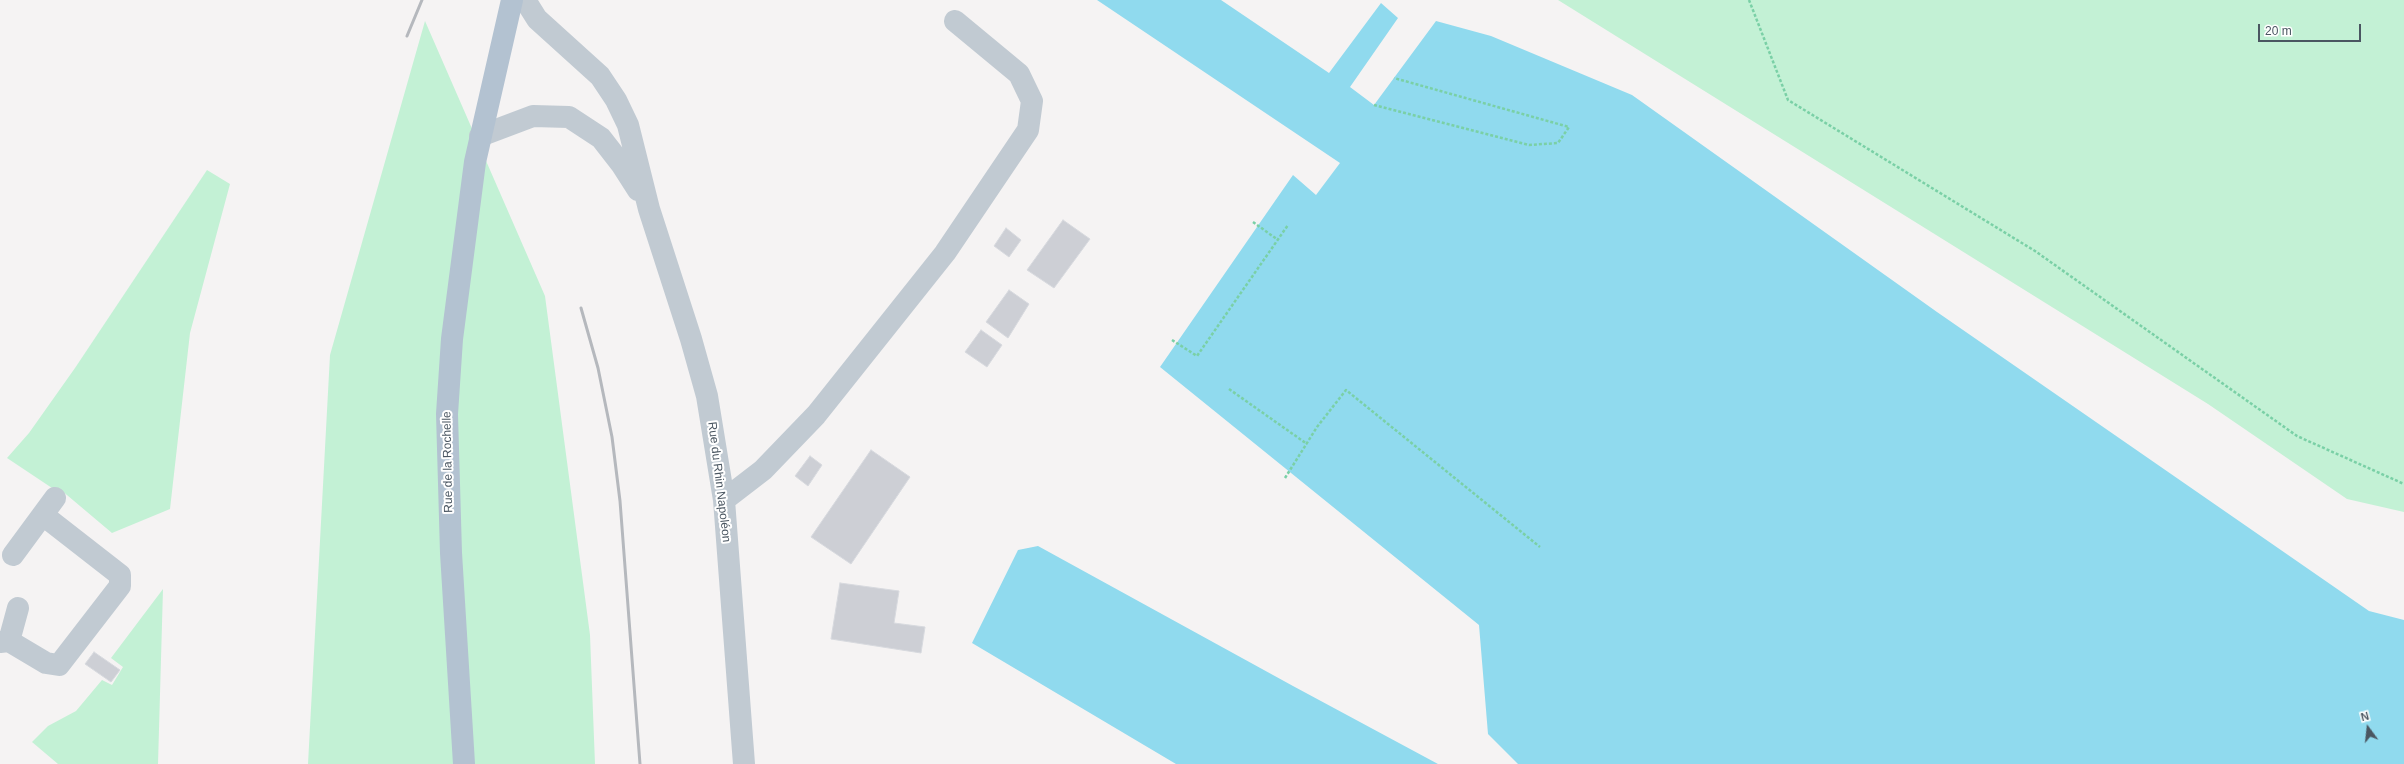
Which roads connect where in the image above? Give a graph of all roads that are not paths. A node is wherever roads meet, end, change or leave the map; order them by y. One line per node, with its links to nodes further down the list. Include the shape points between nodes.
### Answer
1 (512, 0): 4 (main road)
2 (524, 0): 5 (street, Rue du Rhin Napoléon, via 537,19 600,76 616,100 628,125)
3 (955, 21): 6 (street, via 1020,74 1032,101 1028,130 945,253 816,415 763,470)
4 (480, 136): 5 (street, Rue du Rhin Napoléon, via 533,116 569,117 596,134 622,164); 10 (main road, Rue de la Rochelle, via 474,162 452,339 446,414 451,553)
5 (649, 209): 6 (street, Rue du Rhin Napoléon, via 707,396)
6 (724, 500): 11 (street, Rue du Rhin Napoléon)
7 (13, 555): 9 (street, via 49,506 120,575 120,586 59,665 46,663)
8 (18, 608): 9 (street)
9 (4, 641)
10 (464, 764)
11 (744, 764)

